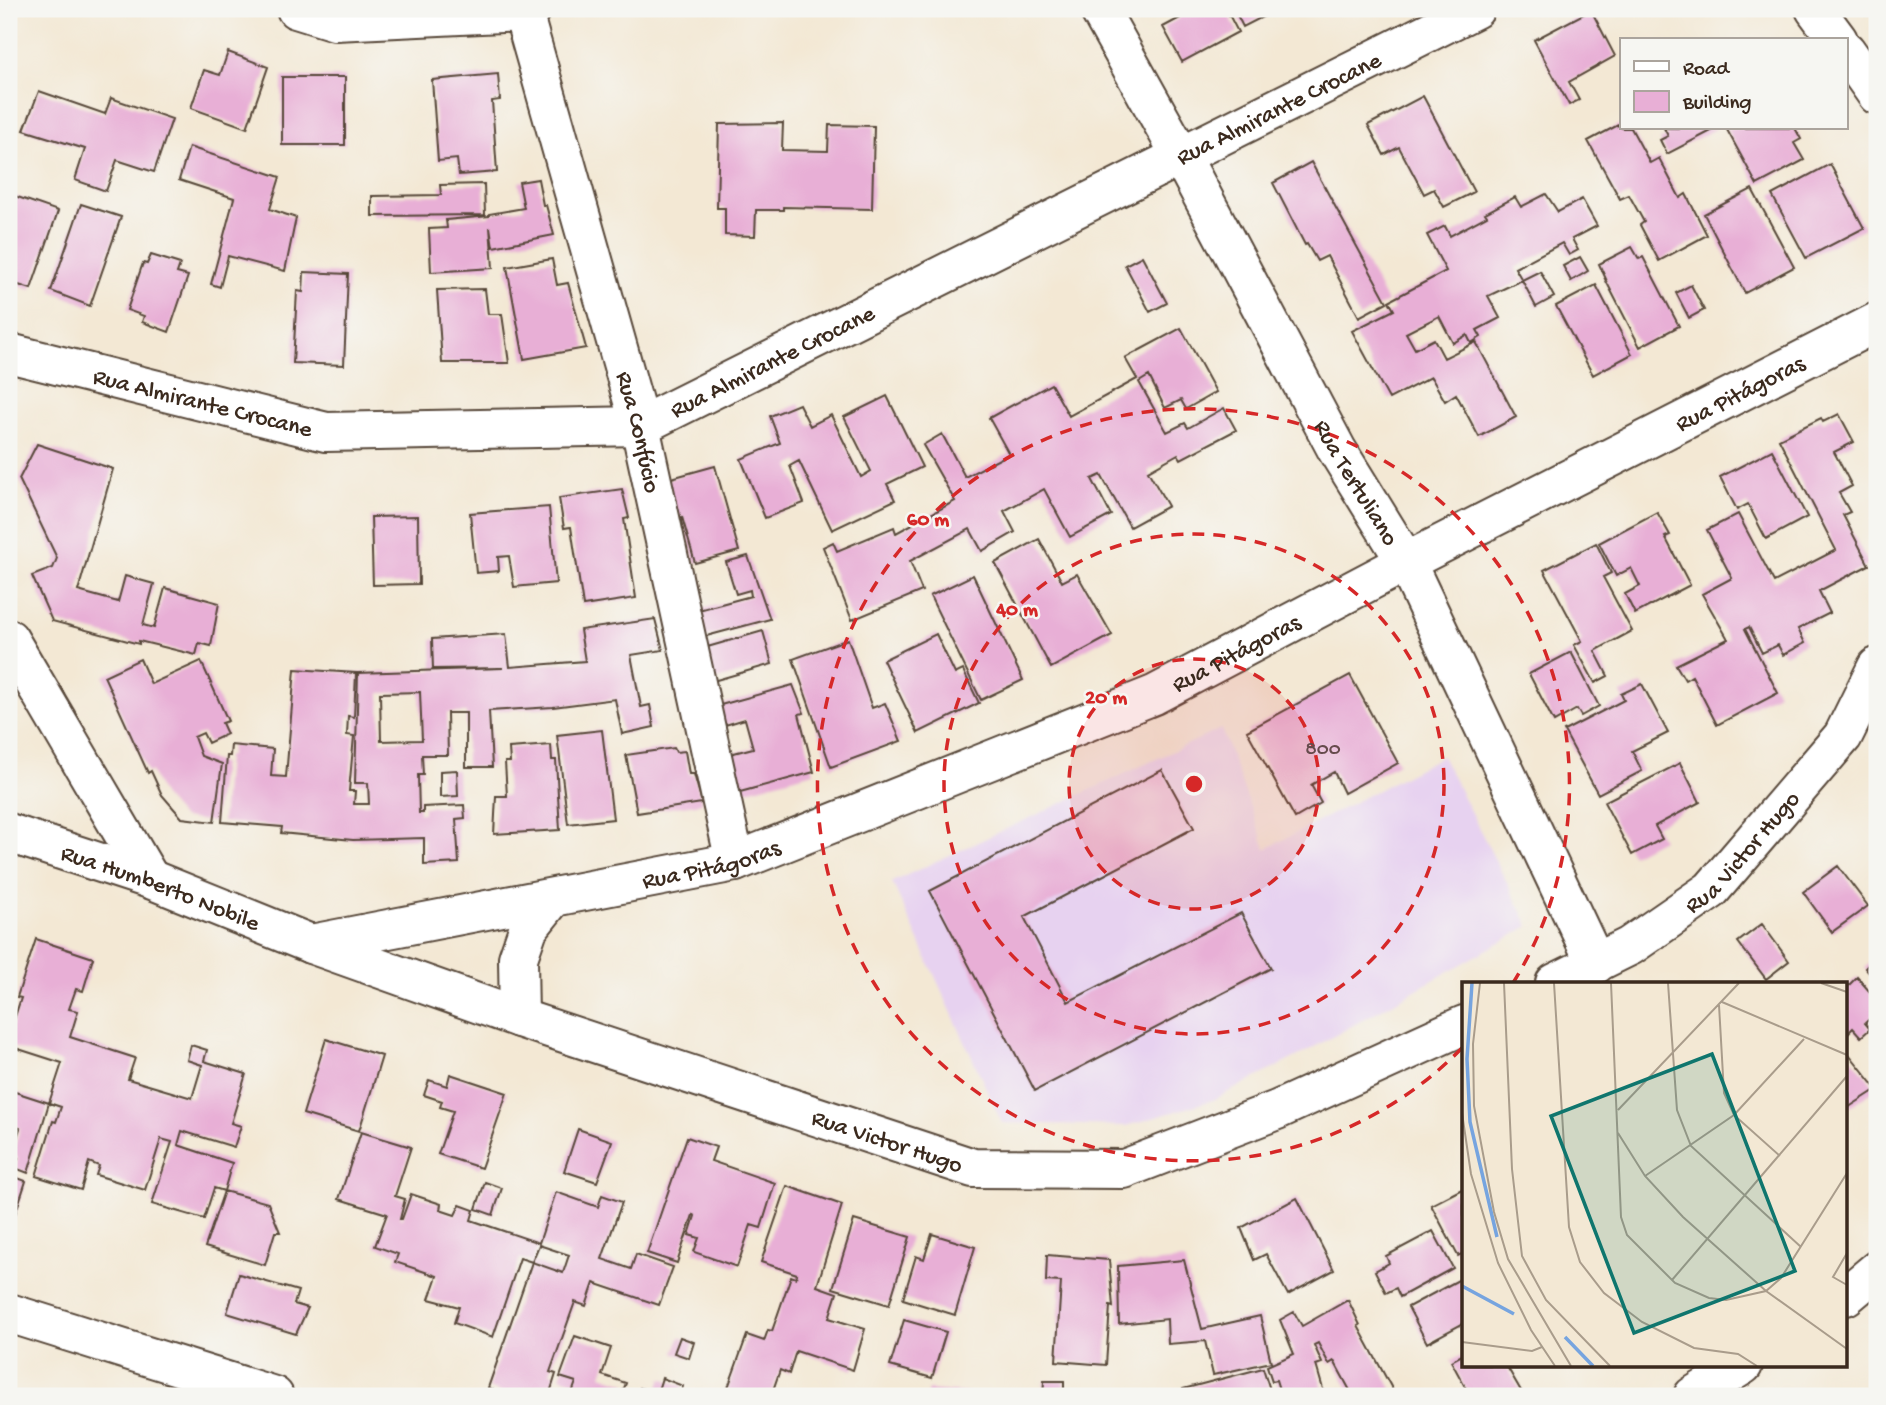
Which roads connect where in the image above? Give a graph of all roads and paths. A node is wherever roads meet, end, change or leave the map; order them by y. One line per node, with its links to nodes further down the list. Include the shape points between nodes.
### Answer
1 (296, 9): 5 (street, via 335,21)
2 (1099, 9): 9 (street, Rua Tertuliano)
3 (1475, 9): 9 (street, Rua Almirante Crocane)
4 (1815, 9): 6 (street)
5 (525, 10): 12 (street, Rua Confúcio)
6 (1837, 38)
7 (1848, 54): 8 (street)
8 (1877, 94)
9 (1181, 156): 12 (street, Rua Almirante Crocane); 13 (street, Rua Tertuliano, via 1337,450)
10 (1877, 322): 13 (street, Rua Pitágoras)
11 (9, 353): 12 (street, Rua Almirante Crocane, via 326,432)
12 (640, 426): 17 (street, Rua Confúcio)
13 (1406, 562): 17 (street, Rua Pitágoras, via 1154,695); 21 (street, Rua Tertuliano)
14 (9, 639): 18 (street)
15 (1877, 667): 21 (street, Rua Victor Hugo, via 1843,736 1711,890)
16 (9, 833): 18 (street, Rua Humberto Nobile)
17 (735, 862): 19 (street, Rua Pitágoras)
18 (150, 879): 20 (street, Rua Humberto Nobile)
19 (552, 899): 20 (street, Rua Pitágoras); 23 (street, via 528,929 518,958)
20 (311, 944): 23 (street, Rua Victor Hugo)
21 (1596, 964): 22 (street, Rua Victor Hugo)
22 (1557, 982)
23 (519, 1017): 24 (street, Rua Victor Hugo, via 973,1168 1124,1169 1277,1110)
24 (1462, 1025)
25 (1877, 1270): 26 (street)
26 (1848, 1294)
27 (9, 1313): 29 (street)
28 (1740, 1366): 30 (street)
29 (274, 1396)
30 (1693, 1396)

